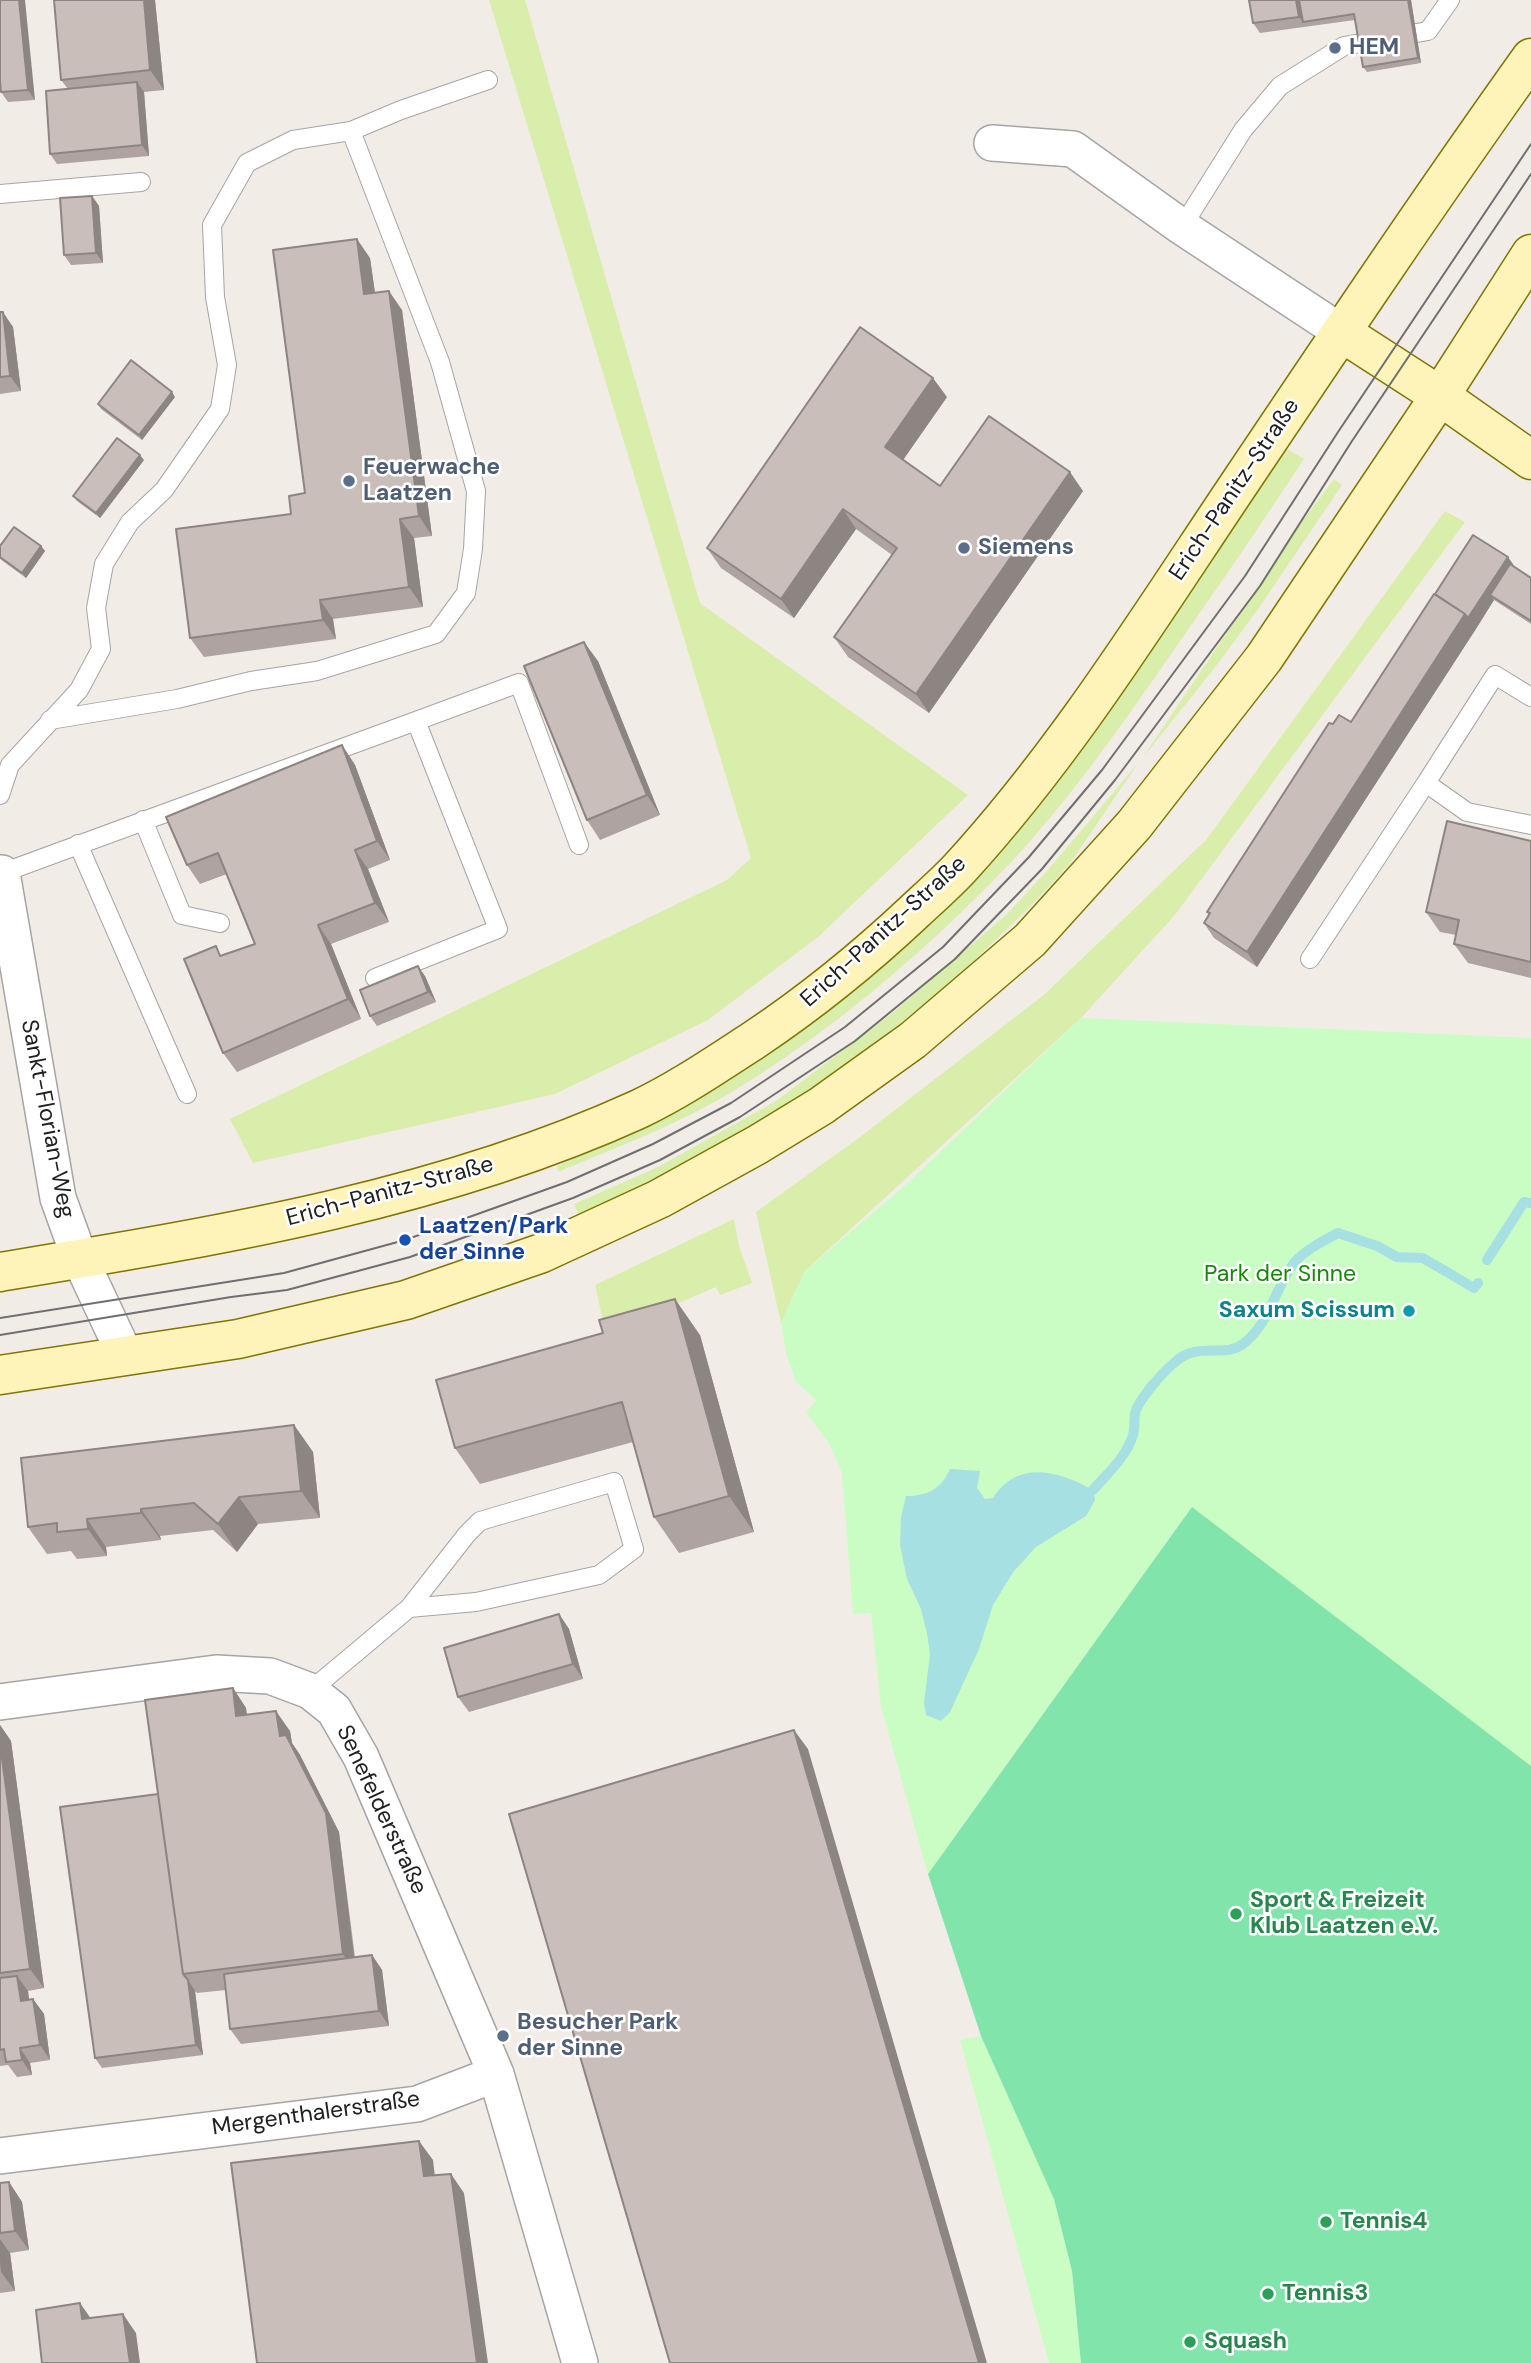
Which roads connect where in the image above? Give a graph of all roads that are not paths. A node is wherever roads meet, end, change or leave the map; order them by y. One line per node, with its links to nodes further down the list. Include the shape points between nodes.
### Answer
1 (1450, 0): 8 (lane, via 1428,31 1344,46 1280,86 1243,130)
2 (1531, 58): 10 (main road, Erich-Panitz-Straße)
3 (488, 80): 4 (lane)
4 (351, 131): 14 (lane, via 293,140 247,163 212,225 215,297 228,365 220,409 164,490 130,522 104,564 96,608 101,649 79,690); 14 (lane, via 440,362 476,491 474,549 466,593 436,634 317,671)
5 (992, 143): 8 (street, via 1073,149)
6 (141, 182): 7 (lane)
7 (0, 194)
8 (1182, 227): 10 (street)
9 (1531, 254): 11 (main road)
10 (1340, 332): 11 (main road); 27 (main road, Erich-Panitz-Straße, via 1048,763 958,870 799,1010 643,1107 531,1154 423,1188 313,1214)
11 (1440, 396): 12 (main road); 29 (main road, via 1264,658 1134,825 1030,940 913,1040 757,1145 659,1199 542,1253 406,1300 238,1339)
12 (1531, 460)
13 (1531, 697): 16 (lane, via 1495,675)
14 (50, 720): 17 (lane, via 10,765)
15 (416, 721): 18 (lane); 21 (lane, via 519,683); 25 (lane, via 498,929)
16 (1426, 783): 19 (lane, via 1467,812); 24 (lane)
17 (0, 795)
18 (143, 820): 20 (lane); 23 (lane, via 182,915)
19 (1531, 825)
20 (78, 844): 22 (lane); 26 (lane)
21 (579, 845)
22 (1, 866): 27 (street, Sankt-Florian-Weg, via 58,1198)
23 (220, 923)
24 (1310, 959)
25 (374, 978)
26 (187, 1094)
27 (80, 1259): 28 (main road, Erich-Panitz-Straße); 29 (street, Sankt-Florian-Weg)
28 (0, 1272)
29 (125, 1355): 30 (main road)
30 (0, 1374)
31 (409, 1608): 31 (lane, via 480,1521 614,1482 635,1549 599,1575 476,1602); 32 (lane)
32 (310, 1691): 33 (street, Senefelderstraße, via 270,1676 216,1674); 34 (street, Senefelderstraße, via 334,1710 361,1757)
33 (0, 1702)
34 (496, 2074): 35 (street, Mergenthalerstraße, via 417,2104); 36 (street)
35 (0, 2157)
36 (580, 2363)

